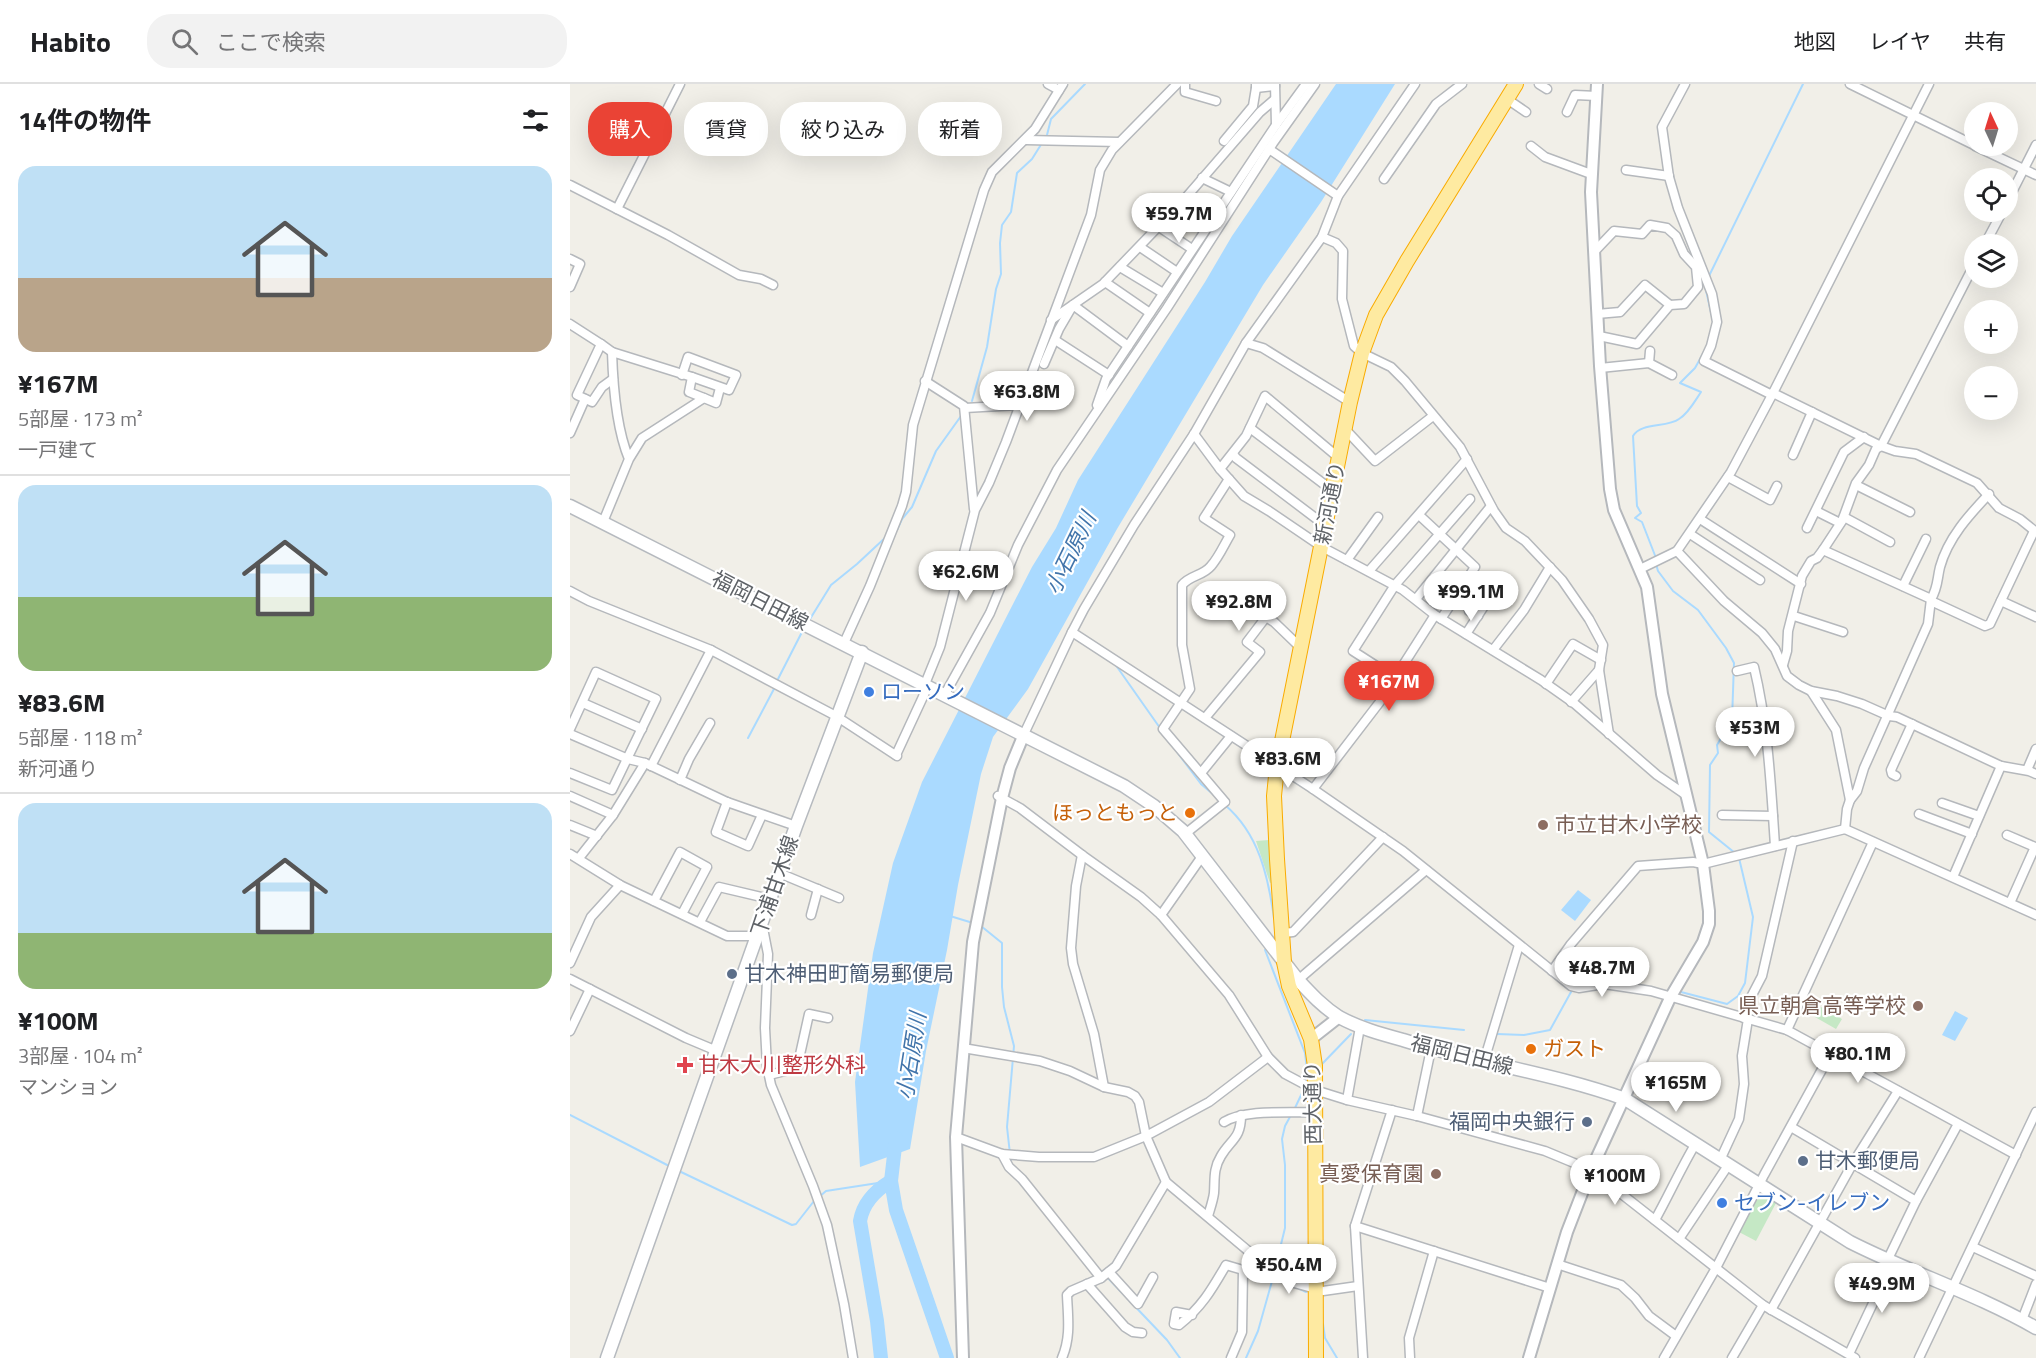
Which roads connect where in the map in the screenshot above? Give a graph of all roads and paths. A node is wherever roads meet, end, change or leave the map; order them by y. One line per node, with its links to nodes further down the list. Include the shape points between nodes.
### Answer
1 (681, 84): 44 (street)
2 (1048, 84): 16 (street)
3 (1177, 84): 28 (street)
4 (1185, 84): 20 (street, via 1185,92)
5 (1305, 84): 24 (street)
6 (1315, 84): 30 (street)
7 (1415, 84): 43 (street)
8 (1462, 84): 39 (street, via 1436,104)
9 (1516, 84): 18 (highway, 新河通り)
10 (1597, 84): 17 (street)
11 (1685, 84): 37 (street, via 1662,127)
12 (1850, 84): 23 (street)
13 (1929, 84): 23 (street)
14 (1275, 85): 15 (street); 19 (street)
15 (1256, 86): 27 (street, via 1253,106)
16 (1061, 87): 25 (street)
17 (1597, 96): 22 (street, via 1575,95); 35 (street)
18 (1507, 99): 21 (street); 73 (highway, 新河通り, via 1381,306)
19 (1274, 100): 24 (street); 38 (street)
20 (1216, 101)
21 (1526, 112)
22 (1567, 112)
23 (1914, 115): 26 (street); 84 (street)
24 (1276, 125): 30 (street); 42 (street)
25 (1026, 140): 28 (street); 82 (street, via 992,172 984,190)
26 (1964, 140)
27 (1224, 141)
28 (1119, 142): 64 (street, via 1100,170 1091,215)
29 (2036, 145): 33 (street)
30 (1271, 146): 43 (street); 92 (street)
31 (1531, 146): 35 (street, via 1545,157)
32 (1997, 156): 33 (street)
33 (2024, 169): 36 (street); 40 (street)
34 (1626, 171): 37 (street)
35 (1592, 174): 51 (street)
36 (2036, 175)
37 (1669, 176): 84 (street, via 1709,286 1717,322 1704,361)
38 (1202, 178): 42 (street); 45 (street)
39 (1384, 179)
40 (2018, 181)
41 (570, 185): 44 (street)
42 (1231, 192): 46 (street)
43 (1338, 196): 48 (street)
44 (617, 209): 57 (street, via 739,275)
45 (1170, 216): 46 (street); 47 (street)
46 (1214, 216): 50 (street)
47 (1159, 227): 49 (street); 50 (street)
48 (1322, 237): 68 (street); 73 (street, via 1343,251 1342,299 1354,346)
49 (1140, 247): 53 (street); 54 (street)
50 (1192, 249): 54 (street)
51 (1594, 252): 61 (street, via 1614,231 1642,234 1650,225 1667,228 1696,267 1698,287 1684,304); 63 (street)
52 (570, 259): 58 (street, via 580,264)
53 (1120, 267): 55 (street); 59 (street)
54 (1177, 272): 59 (street)
55 (1106, 282): 60 (street); 62 (street)
56 (1964, 284): 98 (street)
57 (773, 285)
58 (570, 288)
59 (1163, 293): 62 (street)
60 (1073, 305): 64 (street); 67 (street); 70 (street)
61 (1670, 305): 63 (street, via 1645,285 1620,312); 66 (street, via 1638,344)
62 (1150, 313): 70 (street)
63 (1597, 314): 66 (street)
64 (1050, 320): 88 (street)
65 (570, 324): 69 (street)
66 (1599, 336): 76 (street)
67 (1055, 340): 75 (street); 78 (street)
68 (1246, 343): 87 (street, via 1263,348); 96 (street)
69 (602, 344): 72 (street); 86 (street, via 577,394)
70 (1128, 346): 78 (street)
71 (1650, 351): 74 (street)
72 (612, 352): 77 (street); 81 (street)
73 (1362, 353): 87 (highway, 新河通り); 91 (street, via 1391,367)
74 (1649, 363): 76 (street); 79 (street)
75 (1044, 364)
76 (1600, 368): 135 (street, via 1612,500)
77 (682, 375): 80 (street); 83 (street, via 688,357 736,375 729,390)
78 (1109, 375): 92 (street)
79 (1672, 375)
80 (692, 377): 83 (street); 85 (street, via 689,392)
81 (613, 379): 86 (street, via 592,402); 102 (street)
82 (925, 381): 89 (street); 156 (street, via 913,424 904,499)
83 (720, 388): 85 (street, via 716,403)
84 (1772, 394): 90 (street); 105 (street)
85 (704, 398): 102 (street, via 642,438)
86 (585, 399): 95 (street)
87 (1350, 402): 94 (highway, 新河通り)
88 (1019, 405): 89 (street); 114 (street)
89 (965, 408): 114 (street)
90 (1812, 412): 97 (street); 100 (street)
91 (1433, 416): 94 (street, via 1376,461); 103 (street)
92 (1092, 417): 169 (street, via 1057,470 1018,544 990,613)
93 (1250, 428): 99 (street); 101 (street, via 1265,396); 109 (street)
94 (1345, 429): 101 (highway, 新河通り)
95 (570, 433)
96 (1194, 434): 104 (street); 153 (street)
97 (1864, 437): 98 (street); 115 (street, via 1844,452)
98 (1881, 446): 107 (street); 110 (street, via 1916,454 1977,483)
99 (1233, 454): 104 (street); 122 (street)
100 (1792, 455)
101 (1339, 458): 109 (highway, 新河通り)
102 (628, 459): 121 (street)
103 (1467, 459): 113 (street); 117 (street)
104 (1220, 469): 106 (street)
105 (1728, 477): 108 (street, via 1770,500); 119 (street)
106 (1229, 479): 129 (street, via 1244,496); 170 (street, via 1204,518 1230,535 1211,566 1182,585 1182,645 1190,689)
107 (1856, 485): 116 (street); 120 (street)
108 (1777, 486)
109 (1333, 491): 122 (highway, 新河通り)
110 (1989, 494): 124 (street, via 2000,508); 143 (street, via 1959,528 1940,567)
111 (1470, 499): 126 (street)
112 (570, 506): 121 (main road, 福岡日田線)
113 (1491, 506): 130 (street); 134 (street, via 1506,528)
114 (975, 510): 167 (street, via 940,647)
115 (1816, 511): 120 (street); 123 (street)
116 (1910, 512)
117 (1419, 515): 126 (street); 136 (street)
118 (1378, 517): 133 (street)
119 (1700, 519): 125 (street); 138 (street)
120 (1842, 520): 128 (street); 131 (street)
121 (603, 522): 156 (main road, 福岡日田線)
122 (1326, 526): 129 (highway, 新河通り)
123 (1808, 528)
124 (2035, 531): 144 (street)
125 (1690, 534): 132 (street); 137 (street)
126 (1440, 535): 130 (street); 139 (street)
127 (1926, 539): 140 (street)
128 (1890, 542)
129 (1322, 547): 133 (street); 157 (highway, 新河通り)
130 (1456, 549): 142 (street); 151 (street, via 1475,567)
131 (1823, 550): 138 (street, via 1811,561); 140 (street)
132 (1677, 551): 135 (street); 162 (street, via 1724,601 1762,633)
133 (1347, 560): 136 (street)
134 (1550, 567): 159 (street); 161 (street, via 1594,628 1603,645)
135 (1640, 569): 196 (street, via 1647,587 1662,694)
136 (1369, 571): 139 (street)
137 (1760, 580)
138 (1801, 584): 149 (street)
139 (1395, 585): 142 (street); 165 (street, via 1353,651)
140 (1903, 586): 143 (street)
141 (570, 591): 158 (street)
142 (1416, 599): 151 (street)
143 (1931, 600): 144 (street, via 1985,626 1990,624); 174 (street, via 1928,624)
144 (2001, 601): 152 (street)
145 (1486, 603): 148 (street)
146 (1242, 604): 150 (street)
147 (1469, 611): 148 (street)
148 (1478, 616): 155 (street)
149 (1794, 616): 154 (street); 162 (street)
150 (1266, 617): 157 (street); 175 (street, via 1247,642 1260,652)
151 (1438, 617): 155 (street); 165 (street)
152 (2036, 617)
153 (1071, 632): 170 (street); 180 (street)
154 (1843, 632)
155 (1466, 634): 159 (street)
156 (844, 643): 160 (main road, 福岡日田線)
157 (1301, 648): 187 (highway, 新河通り)
158 (711, 650): 173 (street); 186 (street)
159 (1493, 650): 166 (street)
160 (862, 652): 167 (main road, 福岡日田線); 173 (main road, 下浦甘木線)
161 (1600, 660): 163 (street); 166 (street, via 1573,644)
162 (1783, 665): 168 (street, via 1787,676)
163 (1599, 670): 171 (street); 182 (street)
164 (1737, 671): 206 (street, via 1754,667 1762,705)
165 (1395, 678): 195 (street)
166 (1546, 684): 171 (street)
167 (926, 685): 169 (main road, 福岡日田線); 173 (street, via 896,755)
168 (1811, 691): 174 (street, via 1846,699); 199 (street, via 1836,730)
169 (947, 695): 180 (main road, 福岡日田線)
170 (1181, 702): 175 (street); 191 (street, via 1163,729)
171 (1571, 702): 182 (street)
172 (583, 703): 178 (street); 179 (street); 179 (street, via 596,672 656,699)
173 (836, 716): 209 (main road, 下浦甘木線)
174 (1889, 716): 177 (street); 199 (street)
175 (1205, 718): 183 (street)
176 (710, 723): 194 (street)
177 (1912, 724): 188 (street); 193 (street, via 1891,770)
178 (570, 729)
179 (642, 729): 185 (street)
180 (1020, 733): 198 (street); 211 (main road, 福岡日田線, via 1124,786)
181 (570, 734): 185 (street)
182 (1609, 734): 196 (street)
183 (1231, 736): 187 (street); 191 (street)
184 (2036, 749): 189 (street)
185 (628, 759): 186 (street); 190 (street, via 612,790)
186 (648, 764): 194 (street); 202 (street)
187 (1277, 766): 195 (street); 239 (highway, 新河通り, via 1275,827)
188 (2001, 766): 189 (street); 207 (street)
189 (2027, 770): 192 (street)
190 (570, 773)
191 (1201, 773): 211 (street, via 1225,802)
192 (2036, 774)
193 (1896, 776)
194 (680, 780): 200 (street)
195 (1313, 789): 215 (street)
196 (1686, 795): 223 (street)
197 (570, 796): 202 (street)
198 (1000, 797): 220 (street); 256 (street, via 973,942)
199 (1850, 800): 210 (street)
200 (727, 802): 204 (street); 204 (street, via 716,832 748,846)
201 (1942, 803): 207 (street)
202 (613, 814): 214 (street)
203 (1918, 814): 212 (street)
204 (762, 815): 209 (street)
205 (1722, 815): 206 (street)
206 (1773, 816): 218 (street)
207 (1979, 816): 212 (street)
208 (570, 825): 214 (street)
209 (796, 826): 225 (main road, 下浦甘木線)
210 (1845, 828): 216 (street); 217 (street)
211 (1185, 834): 221 (main road, 福岡日田線)
212 (1972, 834): 226 (street)
213 (2007, 835): 232 (street, via 2035,847)
214 (597, 836): 222 (street)
215 (1383, 837): 224 (street); 239 (street, via 1293,932)
216 (1793, 841): 218 (street); 251 (street, via 1762,976 1750,999)
217 (1873, 842): 226 (street); 254 (street)
218 (1775, 846): 223 (street)
219 (570, 854): 222 (street)
220 (1082, 855): 235 (street); 263 (street, via 1071,948)
221 (1203, 855): 235 (street); 242 (main road, 福岡日田線)
222 (579, 858): 227 (street)
223 (1703, 864): 244 (street, via 1638,867); 248 (street, via 1708,924 1703,942)
224 (1426, 870): 241 (street); 246 (street)
225 (779, 873): 228 (street); 230 (main road, 下浦甘木線)
226 (1953, 877): 232 (street)
227 (620, 885): 231 (street); 243 (street, via 591,917)
228 (818, 889): 229 (street); 234 (street)
229 (839, 898)
230 (770, 899): 237 (street, via 719,887); 238 (main road, 下浦甘木線)
231 (654, 901): 233 (street); 233 (street, via 680,852 707,867)
232 (2010, 903): 236 (street)
233 (682, 914): 237 (street)
234 (811, 915)
235 (1161, 915): 260 (street, via 1228,995)
236 (2036, 915)
237 (700, 922): 240 (street, via 727,936)
238 (762, 922): 240 (main road, 下浦甘木線); 262 (street, via 768,954 765,1028)
239 (1283, 933): 242 (highway, 新河通り)
240 (757, 936): 258 (main road, 下浦甘木線)
241 (1519, 945): 244 (street); 261 (street)
242 (1284, 962): 246 (main road, 福岡日田線); 255 (highway, 西大通り, via 1289,986)
243 (570, 963)
244 (1552, 971): 248 (street, via 1579,988 1604,984)
245 (570, 979): 247 (street)
246 (1298, 980): 249 (main road, 福岡日田線)
247 (590, 989): 253 (street); 258 (street)
248 (1670, 998): 251 (street); 266 (street)
249 (1339, 1017): 252 (main road, 福岡日田線); 255 (street)
250 (828, 1018): 262 (street, via 809,1014 797,1068)
251 (1746, 1018): 254 (street); 281 (street, via 1739,1119)
252 (1360, 1027): 257 (main road, 福岡日田線); 267 (street)
253 (570, 1030)
254 (1787, 1030): 259 (street)
255 (1311, 1039): 264 (highway, 西大通り)
256 (963, 1048): 263 (street, via 1041,1060); 277 (street)
257 (1431, 1049): 261 (main road, 福岡日田線); 272 (street)
258 (717, 1051): 316 (main road, 下浦甘木線)
259 (1831, 1053): 265 (street); 275 (street)
260 (1268, 1057): 264 (street, via 1285,1074); 276 (street, via 1209,1102)
261 (1484, 1061): 266 (main road, 福岡日田線)
262 (769, 1075): 317 (street, via 826,1225)
263 (1104, 1088): 276 (street, via 1135,1096)
264 (1315, 1090): 267 (street); 269 (highway, 西大通り)
265 (1898, 1091): 274 (street); 282 (street)
266 (1624, 1099): 278 (main road, 福岡日田線); 283 (street)
267 (1347, 1100): 268 (street)
268 (1392, 1110): 272 (street); 290 (street)
269 (1314, 1112): 271 (street); 308 (highway, 西大通り)
270 (2036, 1112): 280 (street)
271 (1241, 1115): 273 (street); 287 (street, via 1239,1136 1216,1167)
272 (1417, 1116): 283 (street, via 1545,1151)
273 (1224, 1122)
274 (1958, 1125): 280 (street); 286 (street)
275 (1791, 1127): 282 (street); 285 (street)
276 (1146, 1136): 279 (street, via 1094,1157); 284 (street)
277 (956, 1137): 279 (street); 318 (street)
278 (1696, 1143): 281 (main road, 福岡日田線); 288 (street)
279 (1002, 1154): 302 (street)
280 (2016, 1155): 292 (street)
281 (1725, 1161): 285 (main road, 福岡日田線); 291 (street)
282 (1853, 1163): 286 (street); 289 (street)
283 (1591, 1170): 288 (street); 295 (street)
284 (1166, 1182): 287 (street); 299 (street)
285 (1761, 1184): 289 (main road, 福岡日田線); 296 (street)
286 (1916, 1201): 294 (street)
287 (1208, 1216): 298 (street)
288 (1655, 1220): 291 (street)
289 (1819, 1223): 294 (main road, 福岡日田線); 309 (street)
290 (1355, 1226): 293 (street); 305 (street)
291 (1679, 1239): 296 (street)
292 (1972, 1247): 300 (street); 307 (street)
293 (1434, 1251): 306 (street); 323 (street, via 1409,1338)
294 (1890, 1262): 307 (main road, 福岡日田線); 315 (street)
295 (1557, 1264): 306 (street); 314 (street, via 1621,1285 1649,1316)
296 (1716, 1268): 309 (street); 314 (street)
297 (1243, 1270): 298 (street); 310 (street, via 1226,1265); 320 (street, via 1242,1332)
298 (1273, 1271): 308 (street)
299 (1110, 1272): 301 (street, via 1138,1305); 302 (street)
300 (2036, 1276)
301 (1153, 1277)
302 (1101, 1278): 303 (street)
303 (1087, 1284): 313 (street, via 1125,1327); 319 (street, via 1067,1295 1069,1330)
304 (2036, 1284): 311 (street)
305 (1358, 1286): 308 (street); 322 (street)
306 (1550, 1288): 324 (street)
307 (1953, 1288): 311 (main road, 福岡日田線); 327 (street)
308 (1314, 1290): 321 (highway, 西大通り)
309 (1767, 1307): 315 (street); 326 (street)
310 (1192, 1314)
311 (2022, 1320): 312 (main road, 福岡日田線)
312 (2036, 1328)
313 (1142, 1333)
314 (1676, 1336): 325 (street)
315 (1852, 1356)
316 (607, 1358)
317 (853, 1358)
318 (963, 1358)
319 (1062, 1358)
320 (1231, 1358)
321 (1316, 1358)
322 (1363, 1358)
323 (1410, 1358)
324 (1529, 1358)
325 (1664, 1358)
326 (1732, 1358)
327 (1919, 1358)

